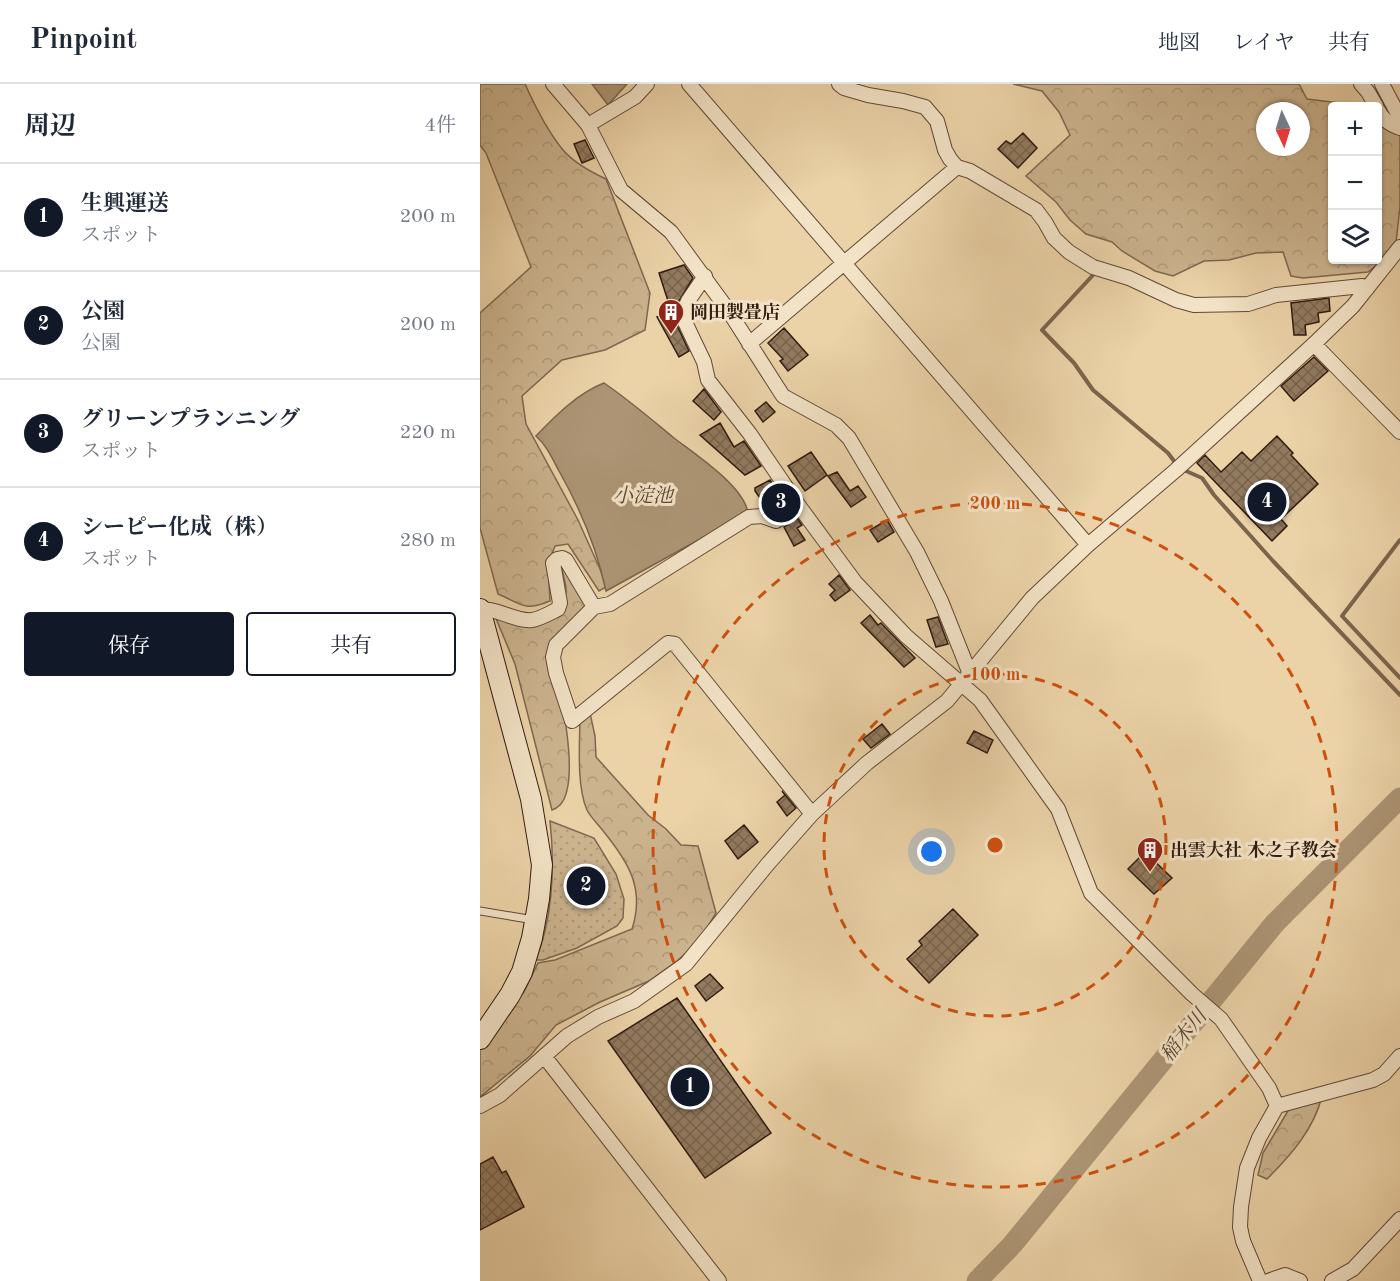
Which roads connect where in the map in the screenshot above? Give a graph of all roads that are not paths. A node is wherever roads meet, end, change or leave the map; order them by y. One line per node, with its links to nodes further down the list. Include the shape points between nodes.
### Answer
1 (553, 84): 10 (street)
2 (647, 84): 10 (street, via 635,97)
3 (689, 84): 14 (street)
4 (839, 84): 12 (street, via 868,95 925,107 937,121 945,150)
5 (1361, 84): 7 (street)
6 (1382, 84): 9 (street)
7 (1374, 102)
8 (1382, 117): 11 (street)
9 (1400, 121)
10 (588, 125): 15 (street, via 621,190 671,232)
11 (1400, 128)
12 (957, 166): 14 (street); 16 (street, via 1036,210 1054,238 1093,267 1129,278 1176,300 1194,305 1248,304 1276,295 1362,286)
13 (1400, 247): 16 (street)
14 (843, 263): 17 (street); 21 (street)
15 (705, 276): 17 (street); 20 (street, via 688,301 684,320 708,380)
16 (1367, 289): 18 (street)
17 (749, 344): 24 (street, via 783,396 837,425 849,438 917,552 941,601)
18 (1314, 344): 19 (street); 21 (street)
19 (1400, 432)
20 (799, 506): 22 (street, via 776,521 749,517 609,604); 24 (street, via 855,582 906,636 936,663)
21 (1088, 545): 24 (street, via 1032,598)
22 (594, 607): 23 (street, via 562,558 553,563 558,609 534,620 491,608); 25 (street, via 556,645 553,657 572,721 668,644 675,644)
23 (480, 609): 27 (street, via 538,832 542,865)
24 (967, 679): 25 (street, via 947,701 867,763); 32 (street, via 1058,809 1091,893 1221,1019 1269,1088)
25 (812, 814): 29 (street, via 686,964 634,1001 567,1036)
26 (480, 911): 27 (lane)
27 (534, 920): 28 (street, via 522,972)
28 (480, 1039)
29 (544, 1056): 31 (street, via 500,1095); 34 (street)
30 (1400, 1056): 32 (street, via 1373,1080)
31 (480, 1106)
32 (1277, 1106): 35 (street, via 1247,1168 1241,1207 1243,1241)
33 (1400, 1219): 38 (street, via 1353,1269)
34 (719, 1281)
35 (1260, 1281)
36 (1268, 1281): 37 (street, via 1285,1275)
37 (1300, 1281)
38 (1332, 1281)

